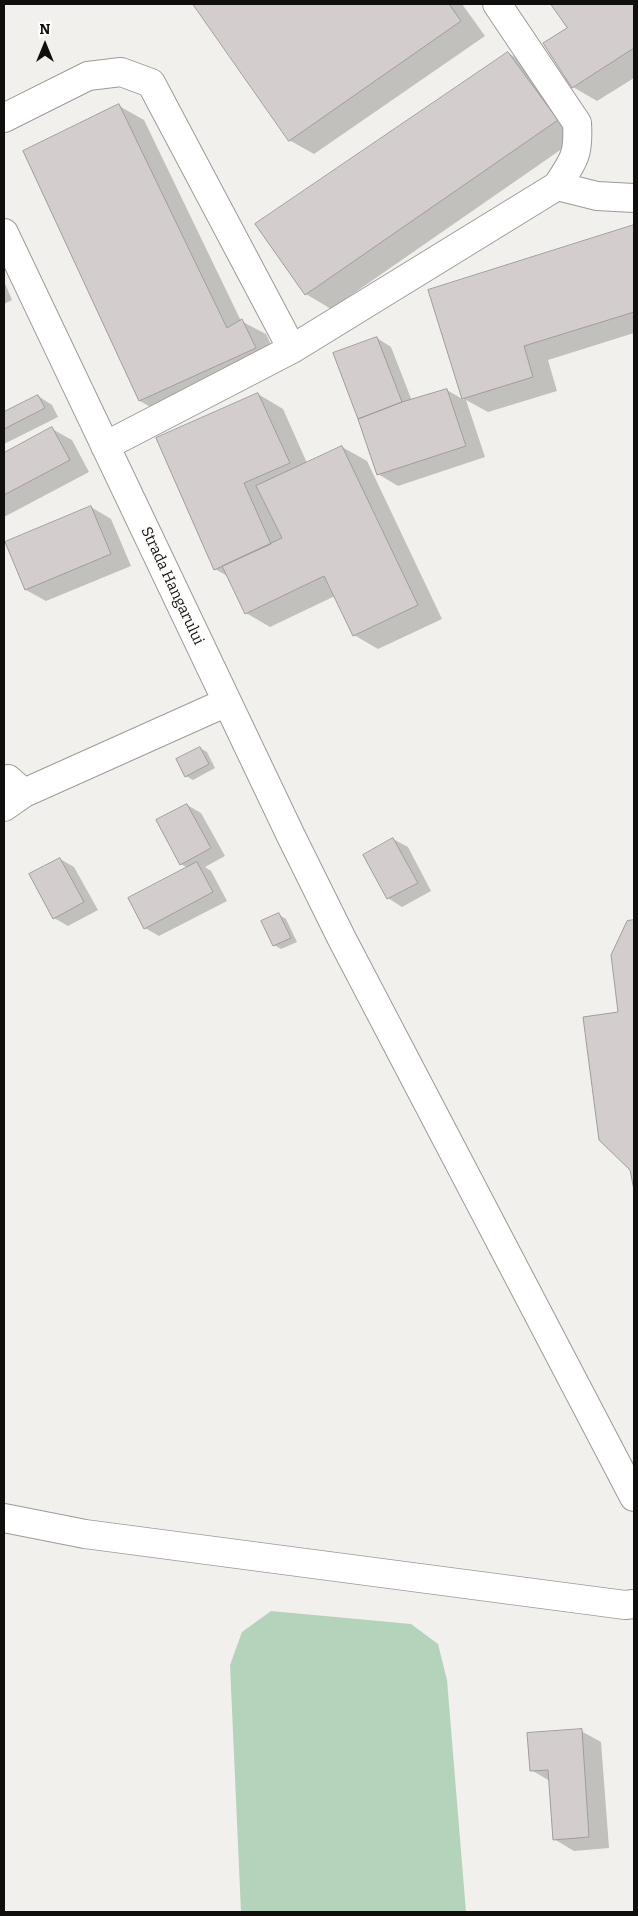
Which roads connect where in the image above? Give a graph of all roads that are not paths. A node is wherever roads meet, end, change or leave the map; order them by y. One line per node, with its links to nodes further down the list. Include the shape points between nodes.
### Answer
1 (496, 4): 3 (street, via 577,123 576,158)
2 (4, 118): 6 (street, via 88,76 121,72 151,83)
3 (557, 186): 4 (street, via 597,196); 6 (street)
4 (634, 198)
5 (4, 233): 7 (street, Strada Hangarului)
6 (292, 349): 7 (street)
7 (105, 446): 8 (street, Strada Hangarului)
8 (227, 702): 9 (street); 10 (street, Strada Hangarului, via 342,939)
9 (9, 789)
10 (634, 1496)
11 (4, 1518): 12 (street, via 94,1535)
12 (634, 1604)

